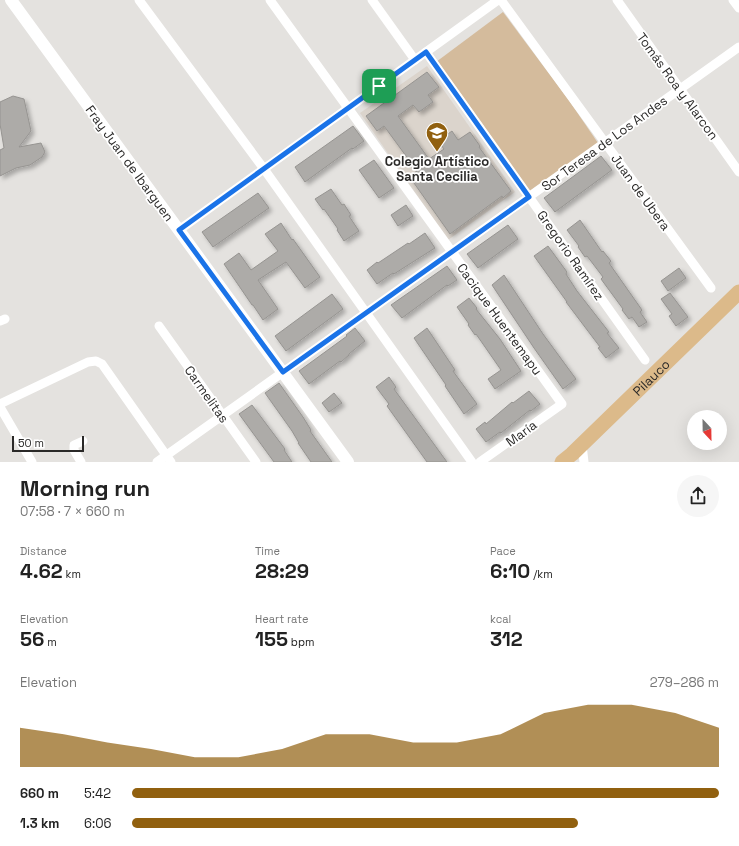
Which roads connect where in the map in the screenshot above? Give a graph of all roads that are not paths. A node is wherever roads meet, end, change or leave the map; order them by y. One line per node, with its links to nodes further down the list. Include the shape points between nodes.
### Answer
1 (11, 0): 18 (street, Fray Juan de Ibarguen)
2 (139, 0): 15 (street)
3 (270, 0): 13 (street, Cacique Huentemapu)
4 (372, 0): 11 (street)
5 (499, 0): 10 (street); 14 (street, Juan de Ubera)
6 (617, 0): 12 (street, Tomás Roa y Alarcon)
7 (733, 0): 8 (street)
8 (739, 8)
9 (739, 47): 12 (street, Sor Teresa de Los Andes)
10 (426, 52): 11 (street); 17 (street, Gregorio Ramírez)
11 (415, 60): 13 (street)
12 (680, 89): 14 (street, Sor Teresa de Los Andes); 16 (street, Tomás Roa y Alarcon)
13 (349, 108): 15 (street); 19 (street, Cacique Huentemapu)
14 (605, 143): 17 (street, Sor Teresa de Los Andes); 20 (street, Juan de Ubera)
15 (264, 169): 18 (street); 22 (street)
16 (739, 172)
17 (529, 197): 19 (street, Sor Teresa de Los Andes); 24 (street, Gregorio Ramírez)
18 (179, 230): 25 (street, Fray Juan de Ibarguen)
19 (451, 252): 22 (street, Sor Teresa de Los Andes); 26 (street, Cacique Huentemapu)
20 (711, 288)
21 (739, 292): 30 (main road, Pilauco)
22 (366, 313): 25 (street, Sor Teresa de Los Andes); 37 (street)
23 (159, 326): 28 (street, Carmelitas)
24 (645, 360)
25 (283, 372): 28 (street, Sor Teresa de Los Andes); 36 (street, Fray Juan de Ibarguen)
26 (562, 404): 38 (street, María)
27 (0, 406): 31 (street, via 88,362 96,361 102,364); 32 (street)
28 (223, 415): 31 (street, Sor Teresa de Los Andes); 35 (street, Carmelitas)
29 (83, 441): 33 (street, via 74,445)
30 (582, 445): 39 (main road, Pilauco); 40 (street)
31 (169, 459): 34 (street, Sor Teresa de Los Andes)
32 (32, 462)
33 (81, 462)
34 (157, 462)
35 (256, 462)
36 (348, 462)
37 (472, 462)
38 (480, 462)
39 (562, 462)
40 (584, 462)

